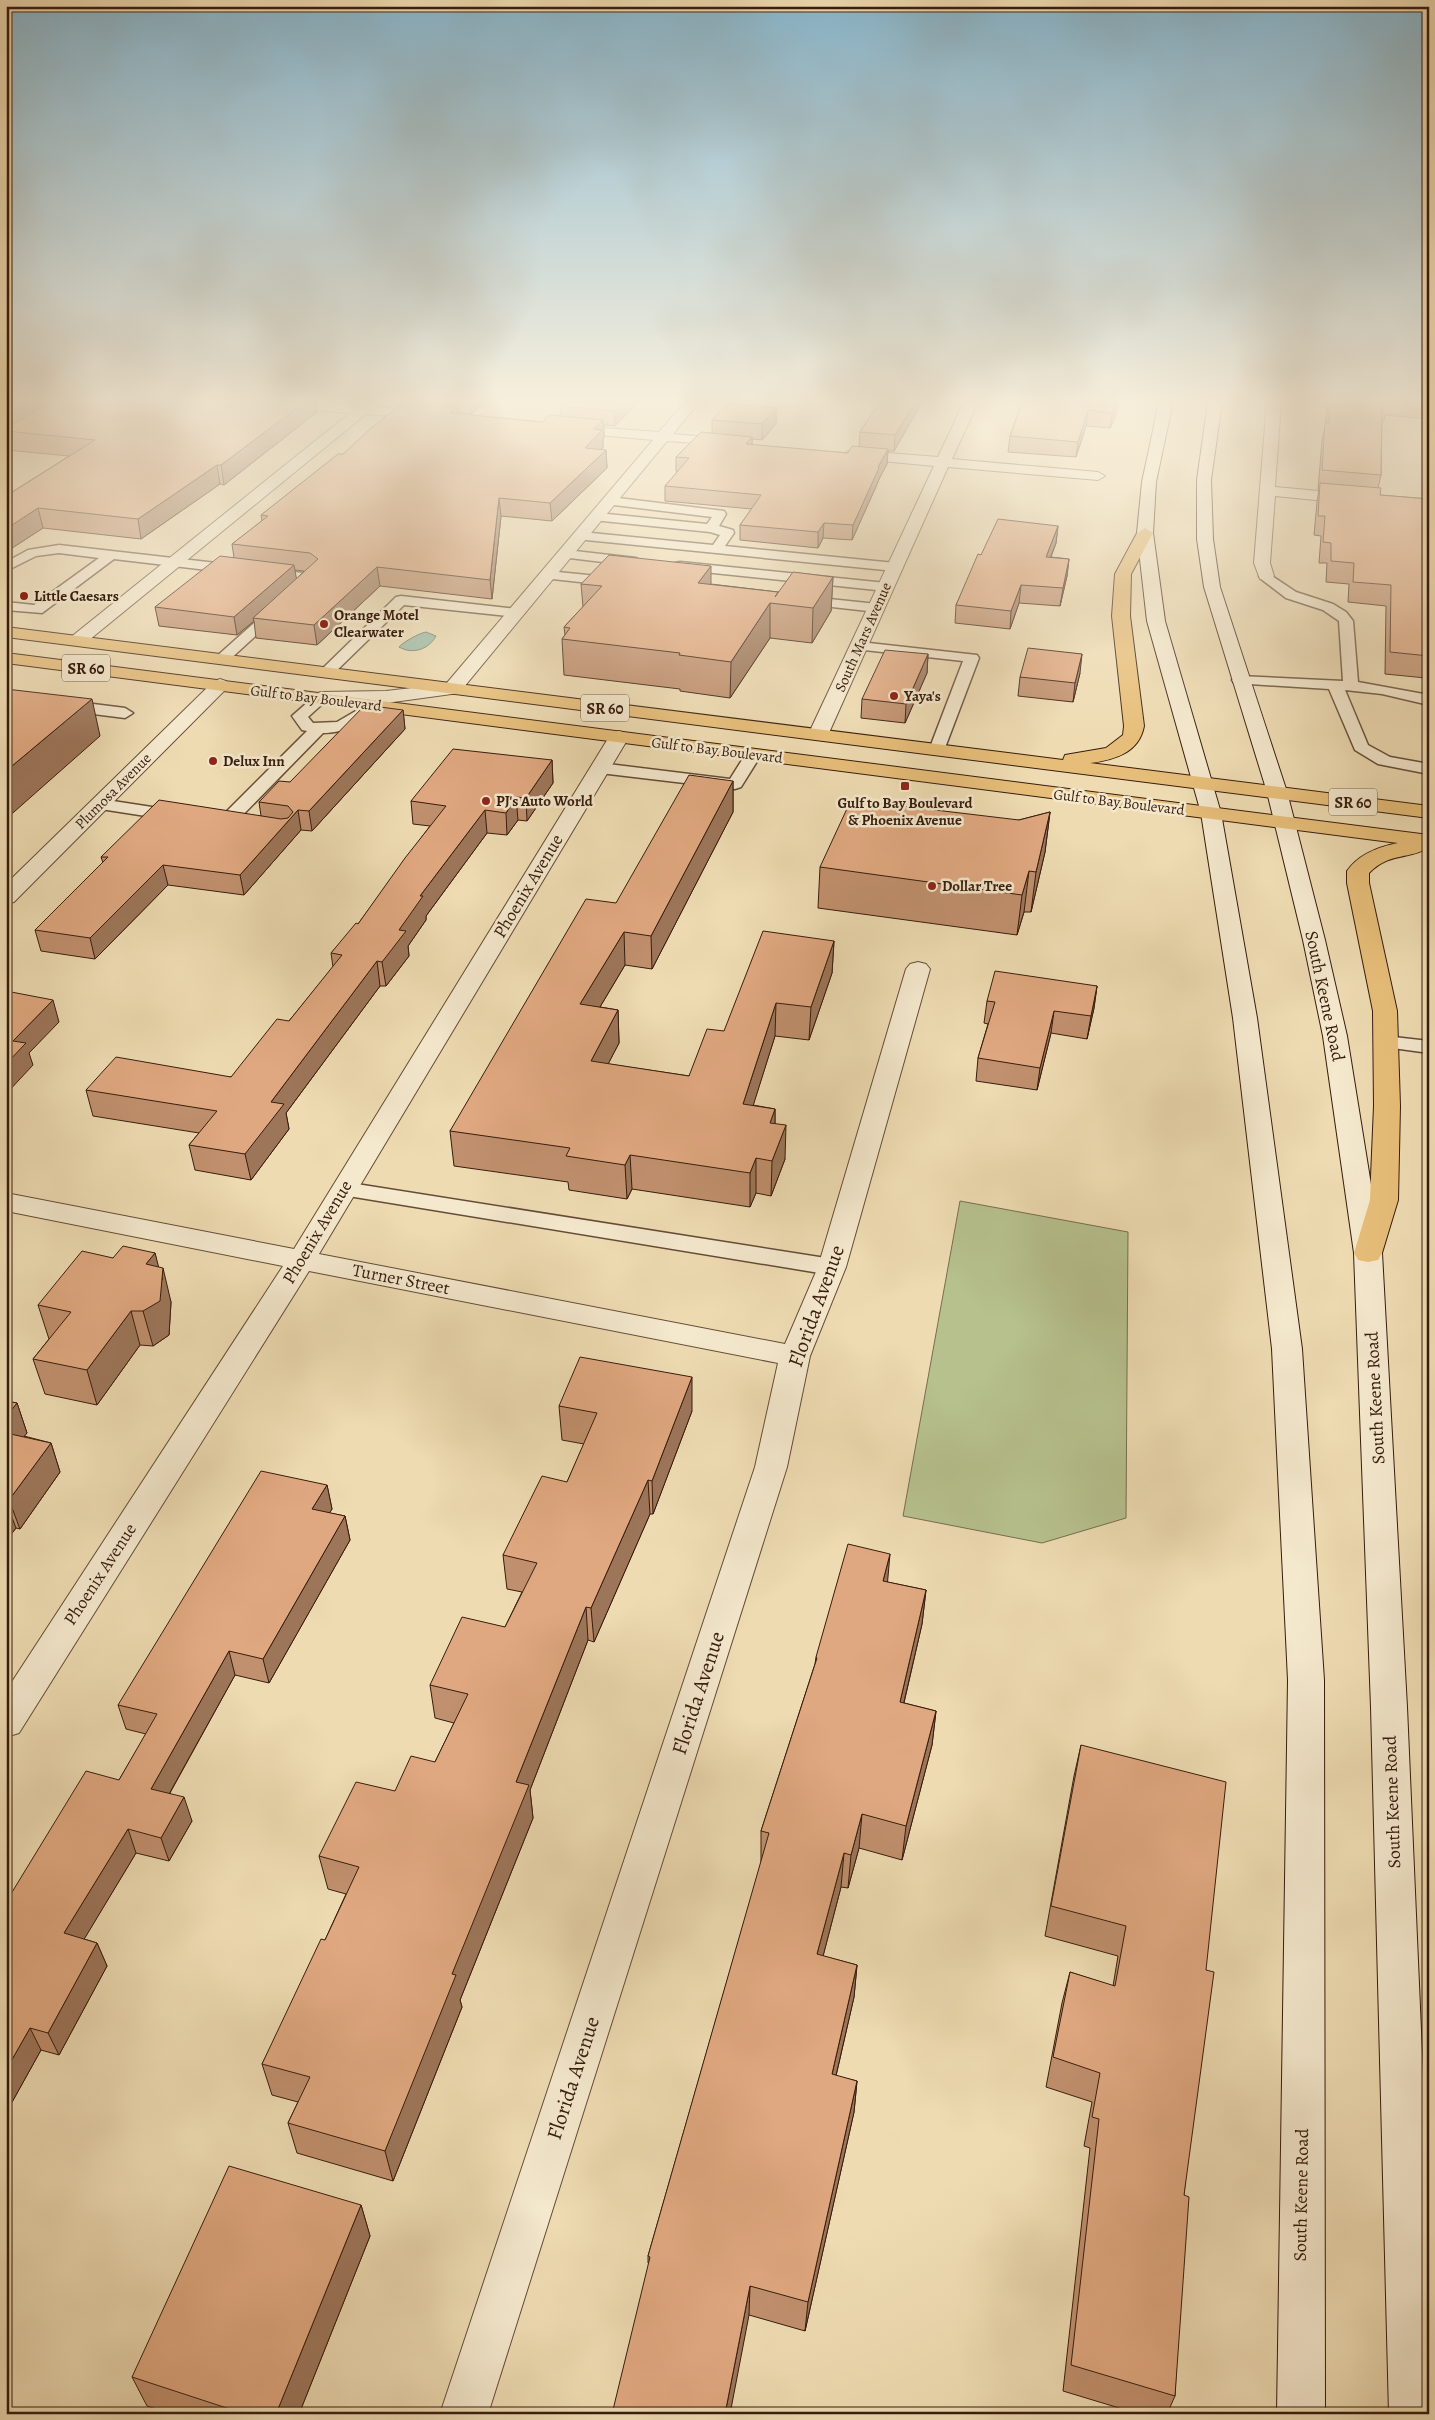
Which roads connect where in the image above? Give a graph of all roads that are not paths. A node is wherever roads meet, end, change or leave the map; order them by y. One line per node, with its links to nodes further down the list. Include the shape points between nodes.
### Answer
1 (233, 515): 14 (street)
2 (719, 515): 8 (lane)
3 (918, 515): 16 (street, South Mars Avenue)
4 (1147, 515): 9 (street, South Keene Road)
5 (1204, 515): 31 (street, South Keene Road, via 1204,539 1212,588)
6 (1265, 515): 18 (street, via 1262,563)
7 (597, 516): 8 (lane); 10 (street)
8 (711, 528): 11 (lane, via 728,533)
9 (1146, 533): 45 (main road, via 1123,574 1121,616 1134,726 1131,738 1123,746 1104,755); 48 (street, South Keene Road, via 1156,621)
10 (581, 536): 11 (lane); 12 (street)
11 (717, 549): 16 (lane)
12 (566, 554): 17 (street); 20 (lane)
13 (111, 555): 14 (lane); 15 (lane, via 48,550 20,558); 22 (lane, via 37,610)
14 (174, 563): 26 (street); 29 (lane, via 312,578)
15 (6, 567)
16 (895, 567): 20 (street, South Mars Avenue)
17 (548, 575): 19 (lane); 24 (street)
18 (1266, 576): 33 (lane, via 1291,595 1330,608 1344,617)
19 (628, 583)
20 (886, 587): 23 (street, South Mars Avenue)
21 (787, 599): 23 (lane)
22 (6, 606)
23 (877, 608): 27 (street, South Mars Avenue)
24 (517, 613): 30 (lane, via 401,600); 34 (street)
25 (6, 632): 26 (main road, Gulf to Bay Boulevard / SR 60)
26 (78, 641): 29 (main road, Gulf to Bay Boulevard / SR 60)
27 (860, 646): 41 (street, South Mars Avenue); 43 (lane, via 972,658)
28 (6, 658): 32 (main road, Gulf to Bay Boulevard / SR 60)
29 (222, 660): 30 (main road, Gulf to Bay Boulevard / SR 60)
30 (326, 673): 34 (main road, Gulf to Bay Boulevard / SR 60)
31 (1239, 680): 33 (lane); 49 (street, South Keene Road)
32 (220, 685): 36 (main road, Gulf to Bay Boulevard / SR 60); 50 (street, Plumosa Avenue)
33 (1343, 686): 37 (lane, via 1400,691); 47 (lane, via 1365,752 1386,761)
34 (452, 689): 36 (street, via 386,697); 41 (main road, Gulf to Bay Boulevard / SR 60)
35 (6, 698): 39 (lane)
36 (321, 698): 38 (main road, Gulf to Bay Boulevard / SR 60); 40 (lane, via 300,716 308,727)
37 (1429, 700)
38 (373, 705): 40 (lane, via 354,722 330,730); 42 (main road, Gulf to Bay Boulevard / SR 60)
39 (125, 713)
40 (318, 728): 53 (lane)
41 (818, 735): 43 (main road, Gulf to Bay Boulevard / SR 60)
42 (619, 737): 44 (main road, Gulf to Bay Boulevard / SR 60); 46 (street, Phoenix Avenue)
43 (937, 750): 45 (main road, Gulf to Bay Boulevard / SR 60)
44 (753, 754): 46 (lane, via 735,784); 52 (main road, Gulf to Bay Boulevard / SR 60)
45 (1030, 762): 48 (main road, Gulf to Bay Boulevard / SR 60)
46 (600, 768): 62 (street, Phoenix Avenue)
47 (1429, 769)
48 (1204, 784): 49 (main road, Gulf to Bay Boulevard / SR 60); 52 (street, South Keene Road)
49 (1277, 792): 51 (main road, Gulf to Bay Boulevard / SR 60); 54 (street, South Keene Road)
50 (100, 804): 53 (lane); 58 (street, Plumosa Avenue)
51 (1429, 812)
52 (1211, 814): 54 (main road, Gulf to Bay Boulevard / SR 60); 70 (street, South Keene Road, via 1245,1018 1287,1348 1306,1680)
53 (226, 822): 55 (lane)
54 (1283, 822): 56 (main road, Gulf to Bay Boulevard / SR 60); 64 (street, South Keene Road, via 1335,1036)
55 (243, 825)
56 (1429, 841)
57 (1429, 846): 60 (main road, via 1392,850 1370,858 1358,871 1385,1011)
58 (6, 897)
59 (918, 969): 66 (street, Florida Avenue)
60 (1385, 1042): 61 (lane); 64 (main road, via 1384,1200)
61 (1429, 1047)
62 (344, 1189): 65 (street, Phoenix Avenue); 66 (lane)
63 (6, 1202): 65 (street, Turner Street)
64 (1368, 1253): 71 (street, South Keene Road, via 1389,1707)
65 (302, 1259): 67 (street, Turner Street); 68 (street, Phoenix Avenue)
66 (832, 1267): 67 (street, Florida Avenue)
67 (795, 1356): 69 (street, Florida Avenue, via 771,1467)
68 (6, 1722)
69 (464, 2414)
70 (1301, 2414)
71 (1412, 2414)

